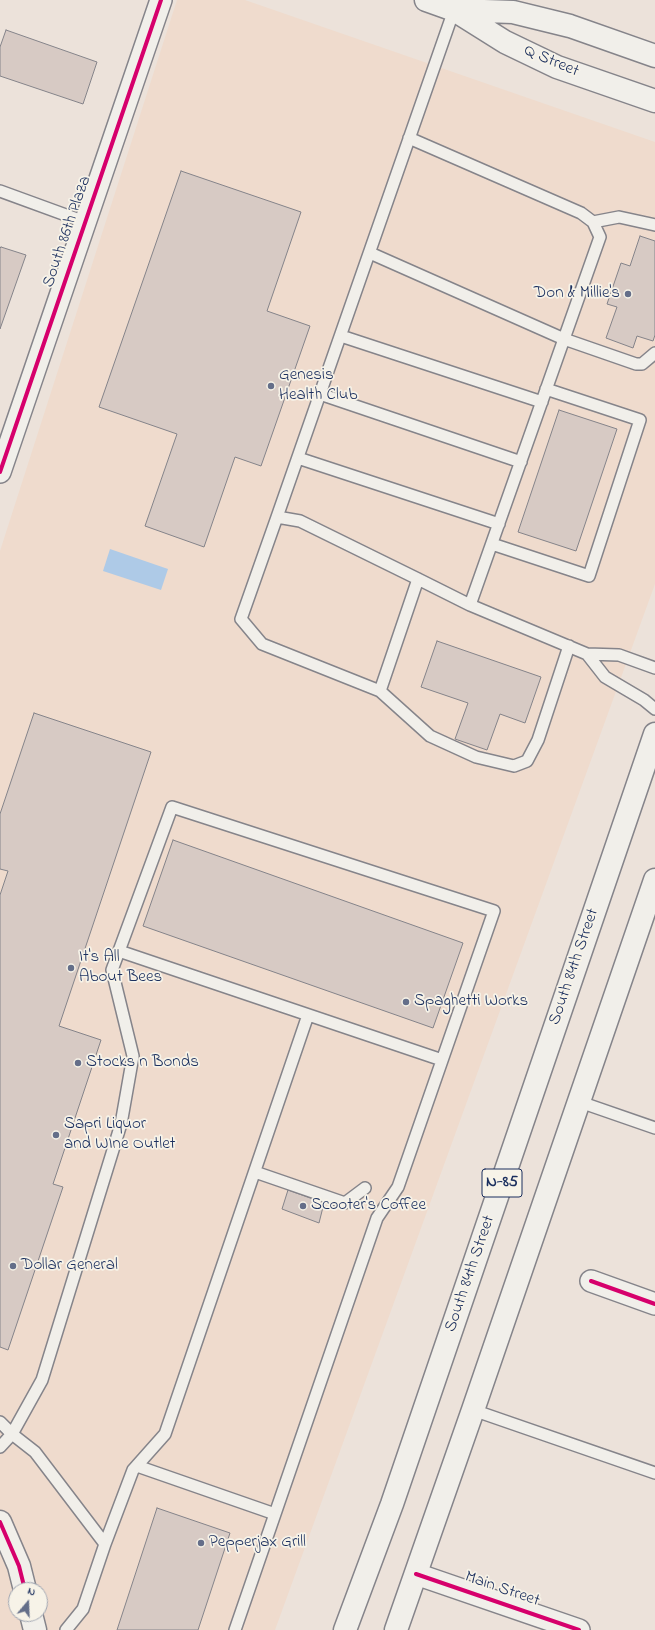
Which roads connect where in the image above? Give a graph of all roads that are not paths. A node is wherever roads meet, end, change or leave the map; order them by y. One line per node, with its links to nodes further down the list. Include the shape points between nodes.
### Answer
1 (161, 0): 8 (street, South 86th Plaza)
2 (426, 0): 3 (main road, Q Street)
3 (454, 10): 4 (main road, Q Street, via 513,12 570,26); 5 (main road, Q Street, via 505,42 557,67); 6 (lane)
4 (655, 56)
5 (655, 101)
6 (409, 138): 9 (lane, via 581,213); 11 (lane)
7 (0, 191): 8 (lane)
8 (85, 222): 20 (street, South 86th Plaza)
9 (593, 222): 10 (lane, via 620,217); 13 (lane, via 600,237)
10 (655, 226)
11 (370, 253): 12 (lane); 13 (lane)
12 (341, 336): 16 (lane); 17 (lane)
13 (564, 338): 14 (lane, via 636,364 642,364); 15 (lane)
14 (655, 353)
15 (546, 389): 17 (lane); 23 (lane, via 640,420 589,576)
16 (320, 394): 18 (lane); 19 (lane)
17 (542, 402): 19 (lane)
18 (298, 458): 21 (lane); 22 (lane)
19 (521, 462): 22 (lane)
20 (0, 472)
21 (277, 517): 24 (lane, via 300,521); 29 (lane, via 241,618 262,644)
22 (499, 524): 23 (lane)
23 (492, 544): 25 (lane)
24 (418, 579): 25 (lane); 29 (lane)
25 (470, 605): 26 (lane)
26 (569, 646): 27 (lane); 29 (lane, via 538,740 527,761 514,766 476,757 430,736)
27 (588, 654): 28 (lane, via 619,656); 30 (lane, via 605,677)
28 (655, 668)
29 (380, 691)
30 (655, 709)
31 (655, 734): 55 (main road, South 84th Street / N-85, via 392,1504)
32 (655, 880): 36 (main road, N-85)
33 (119, 951): 34 (lane); 35 (lane, via 172,807 494,911); 44 (lane, via 112,970 133,1056 121,1124 42,1380)
34 (308, 1015): 35 (lane); 38 (lane)
35 (442, 1060): 48 (lane, via 398,1187 377,1218)
36 (580, 1102): 37 (lane); 42 (main road, N-85)
37 (655, 1128)
38 (255, 1172): 39 (lane, via 345,1203); 46 (lane, via 165,1434)
39 (365, 1188)
40 (591, 1281): 41 (street)
41 (655, 1304)
42 (473, 1410): 47 (lane); 51 (main road, N-85)
43 (0, 1422): 44 (lane)
44 (12, 1434): 45 (lane); 50 (lane, via 35,1452)
45 (0, 1447)
46 (137, 1466): 48 (lane); 50 (lane, via 133,1470)
47 (655, 1473)
48 (275, 1514): 54 (lane)
49 (0, 1522): 52 (main road)
50 (105, 1544): 53 (lane, via 83,1610)
51 (416, 1574): 56 (main road, N-85); 57 (street, Main Street)
52 (23, 1582)
53 (66, 1630)
54 (235, 1630)
55 (345, 1630)
56 (396, 1630)
57 (579, 1630)

